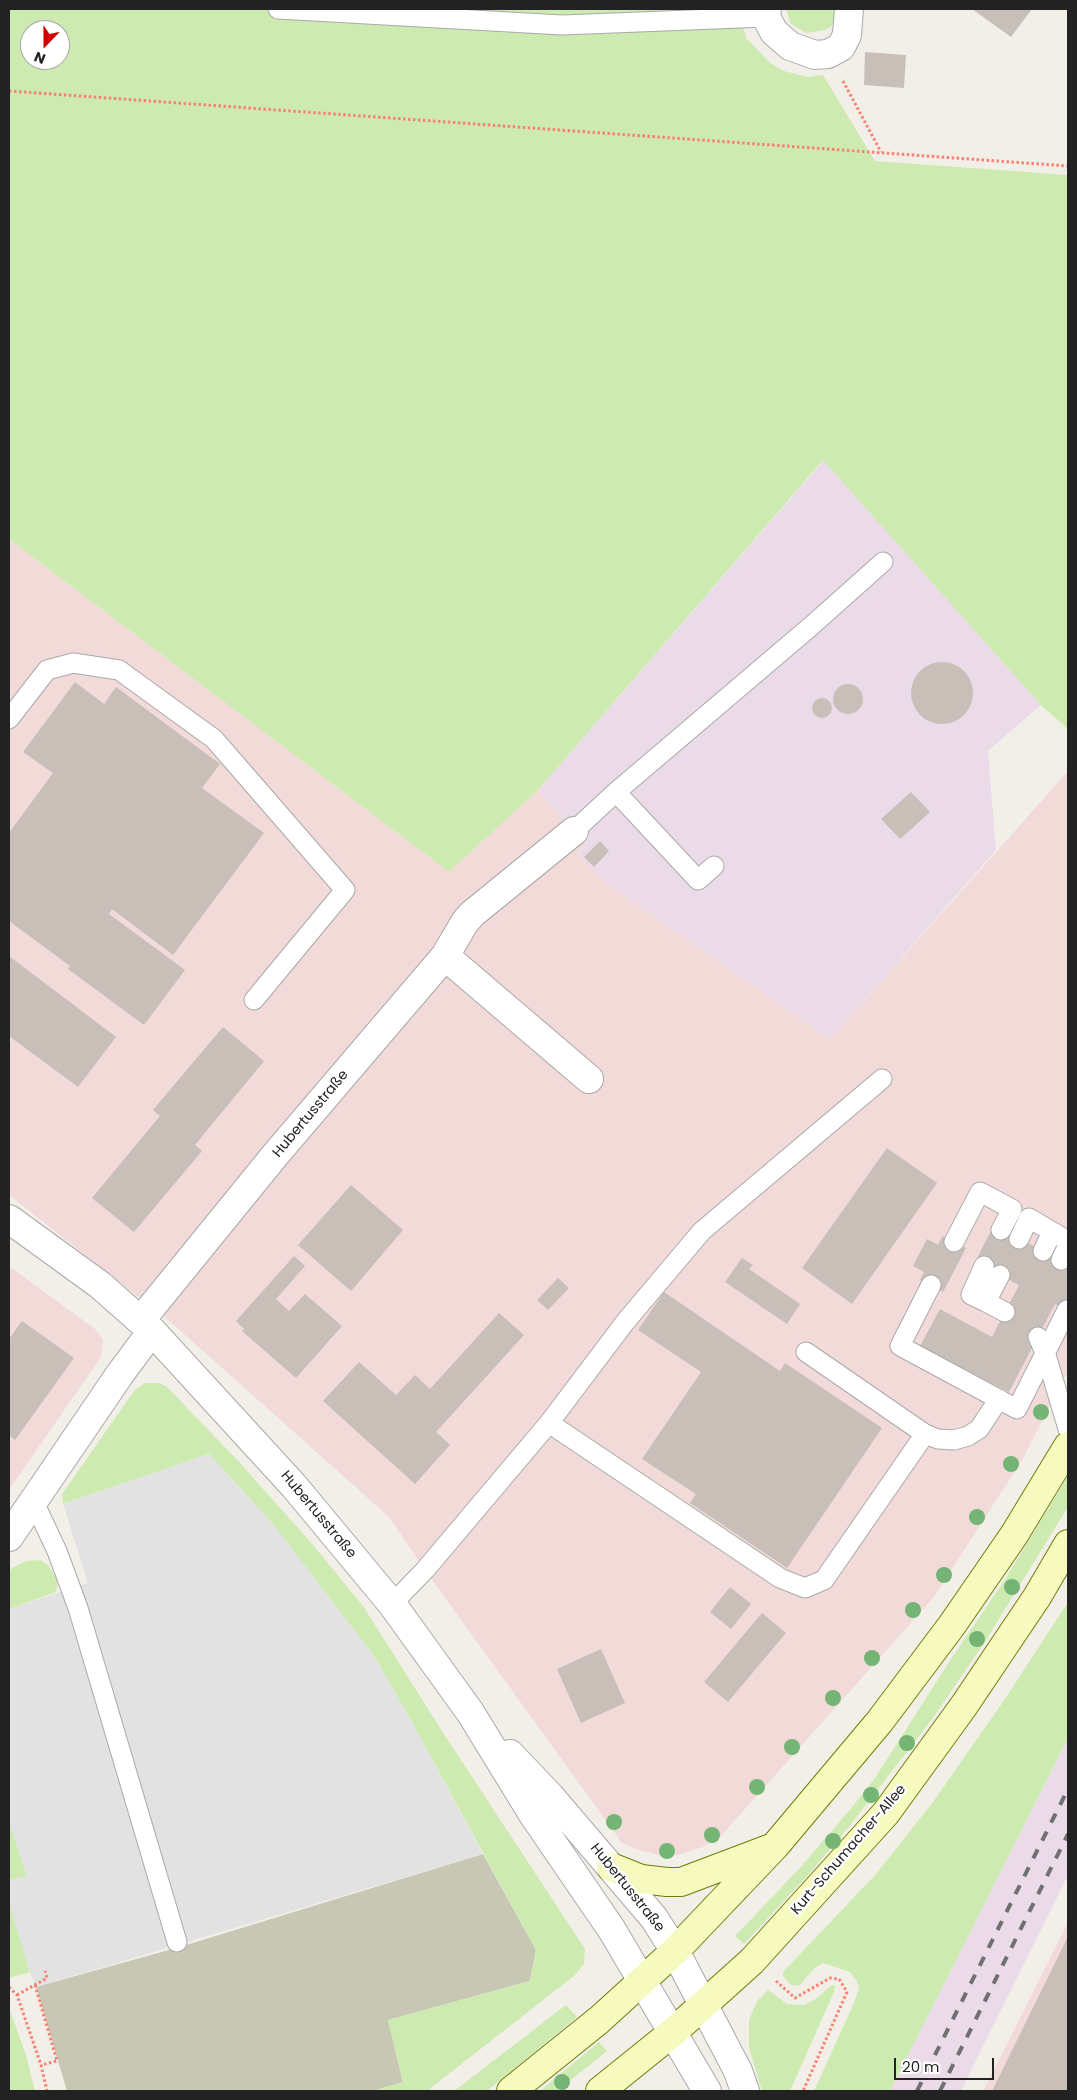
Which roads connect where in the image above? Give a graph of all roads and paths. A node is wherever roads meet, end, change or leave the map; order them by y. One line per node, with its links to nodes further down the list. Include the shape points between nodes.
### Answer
1 (278, 9): 3 (lane, via 562,25)
2 (849, 9): 4 (street, via 847,36 841,47)
3 (766, 13): 4 (street, via 774,32 790,46 815,55)
4 (828, 54): 6 (path)
5 (9, 92): 6 (path)
6 (881, 152): 7 (path)
7 (1068, 166)
8 (883, 562): 10 (lane)
9 (9, 720): 14 (lane, via 47,670 73,663 119,670 214,739 345,890)
10 (616, 792): 11 (lane); 12 (lane, via 698,880)
11 (574, 831): 13 (street, Hubertusstraße, via 472,914)
12 (714, 866)
13 (445, 956): 15 (street); 29 (street, Hubertusstraße, via 276,1154)
14 (254, 1000)
15 (589, 1079)
16 (882, 1079): 34 (lane, via 702,1231 626,1321)
17 (9, 1219): 29 (street, Hubertusstraße, via 100,1285)
18 (1001, 1230): 20 (lane, via 1012,1209 980,1192)
19 (1019, 1239): 21 (lane, via 1029,1218)
20 (954, 1242)
21 (1062, 1244): 22 (lane)
22 (1043, 1251)
23 (984, 1266): 26 (lane, via 970,1295)
24 (1000, 1275): 26 (lane)
25 (931, 1285): 33 (lane, via 900,1346)
26 (986, 1302): 28 (lane)
27 (1067, 1310): 32 (lane)
28 (1005, 1312)
29 (146, 1325): 38 (street, Hubertusstraße, via 120,1374); 41 (street, Hubertusstraße, via 294,1486)
30 (1038, 1338): 32 (lane)
31 (806, 1352): 36 (lane)
32 (1046, 1355): 33 (lane, via 1017,1409); 35 (lane)
33 (999, 1399): 36 (lane, via 979,1429 968,1436 954,1440)
34 (549, 1423): 36 (lane, via 780,1578 805,1588 824,1580); 41 (lane, via 425,1570)
35 (1068, 1429)
36 (925, 1434)
37 (1068, 1446): 43 (main road, via 1014,1535 952,1625 880,1721)
38 (34, 1502): 39 (street, Hubertusstraße); 45 (lane, via 60,1558 78,1608)
39 (9, 1537)
40 (1068, 1544): 53 (main road, Kurt-Schumacher-Allee, via 969,1699 886,1812 752,1961)
41 (392, 1604): 42 (street, Hubertusstraße)
42 (470, 1712): 44 (street, Hubertusstraße, via 550,1796); 49 (street, Hubertusstraße)
43 (775, 1846): 44 (main road, via 682,1882 641,1879); 46 (main road)
44 (611, 1867): 46 (street, Hubertusstraße, via 654,1918)
45 (177, 1942)
46 (675, 1951): 49 (main road); 53 (street, Hubertusstraße)
47 (45, 1971): 50 (path, via 47,1978)
48 (769, 1976): 61 (path, via 795,1998 830,1978 839,1979 847,1992)
49 (642, 1981): 54 (street, Hubertusstraße); 57 (main road)
50 (35, 1985): 52 (path); 55 (path, via 58,2061)
51 (9, 1987): 52 (path)
52 (17, 1995): 55 (path)
53 (703, 2006): 54 (main road, Kurt-Schumacher-Allee); 60 (street, Hubertusstraße, via 738,2071)
54 (672, 2032): 58 (main road, Kurt-Schumacher-Allee); 59 (street, Hubertusstraße)
55 (41, 2065): 56 (path)
56 (47, 2091)
57 (511, 2091)
58 (600, 2091)
59 (707, 2091)
60 (745, 2091)
61 (804, 2091)

